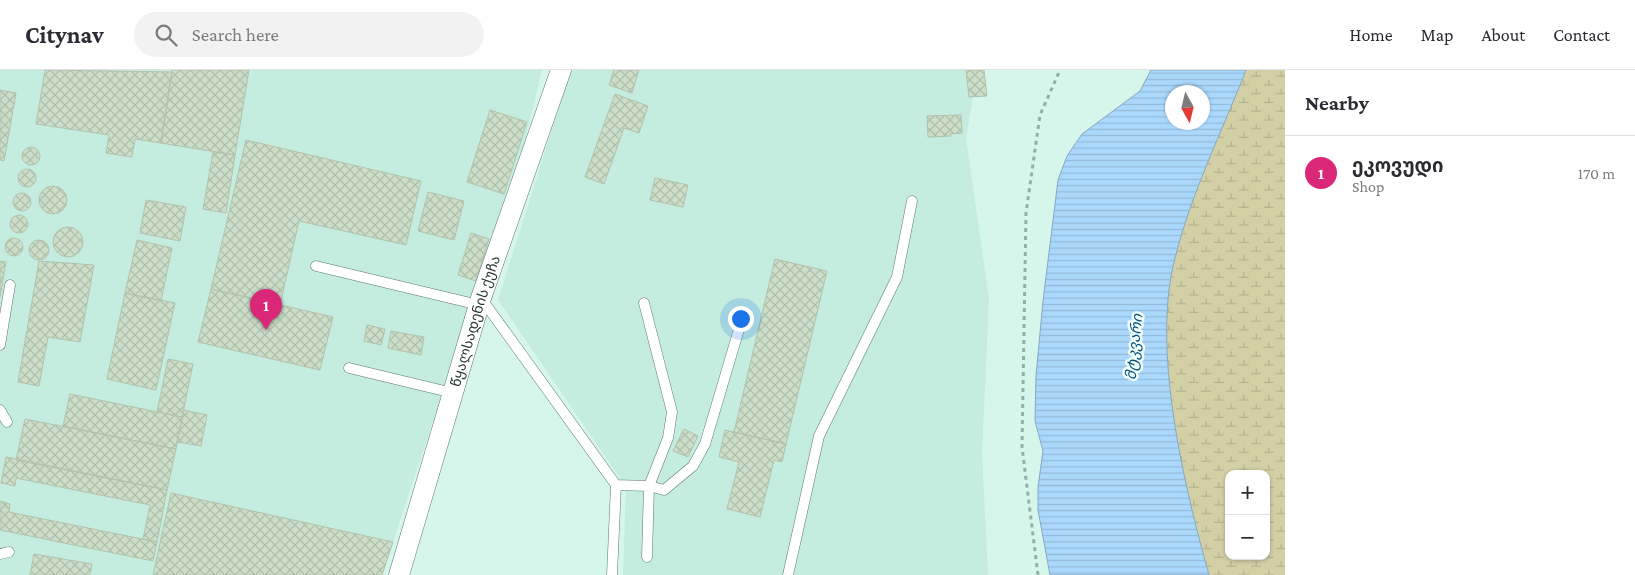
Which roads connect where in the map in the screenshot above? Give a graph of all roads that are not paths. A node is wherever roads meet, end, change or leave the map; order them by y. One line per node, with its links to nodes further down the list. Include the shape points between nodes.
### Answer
1 (561, 70): 5 (street, წყალსადენის ქუჩა)
2 (912, 201): 18 (lane, via 897,276 819,436)
3 (316, 266): 5 (lane)
4 (10, 285): 8 (lane)
5 (480, 302): 10 (street, წყალსადენის ქუჩა); 13 (lane)
6 (644, 303): 14 (lane, via 672,412 668,438)
7 (742, 318): 14 (lane, via 705,444 692,466 664,490)
8 (0, 345)
9 (350, 368): 10 (lane)
10 (453, 393): 16 (street, წყალსადენის ქუჩა)
11 (0, 410): 12 (lane)
12 (7, 422)
13 (616, 485): 14 (lane); 17 (lane)
14 (648, 486): 15 (lane)
15 (647, 557)
16 (399, 575)
17 (612, 575)
18 (788, 575)

